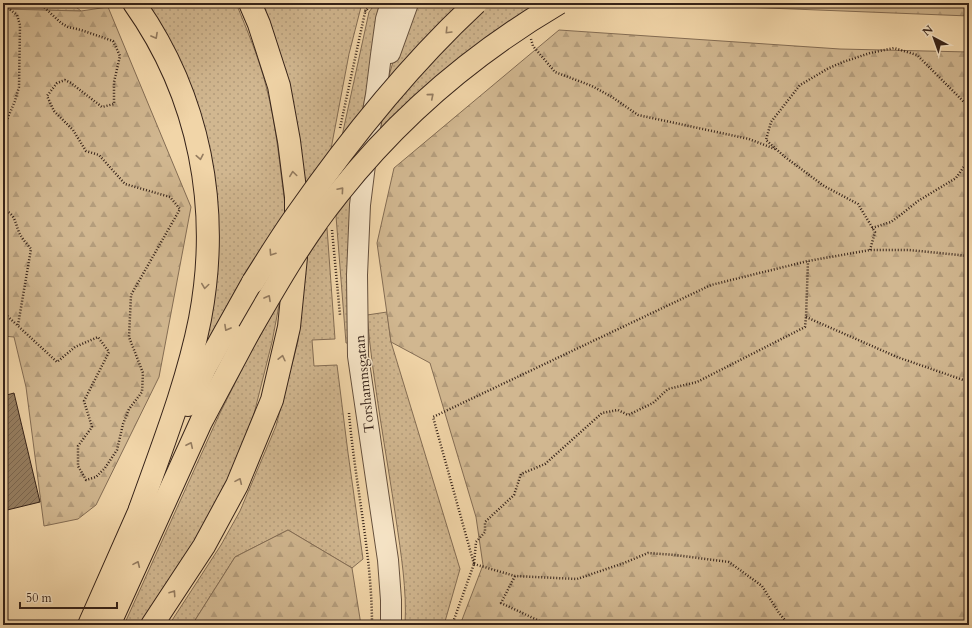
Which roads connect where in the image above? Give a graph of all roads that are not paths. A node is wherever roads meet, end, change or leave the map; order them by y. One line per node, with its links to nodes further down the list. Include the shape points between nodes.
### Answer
1 (134, 3): 8 (highway, one-way to 8, via 169,60 185,99 206,187 208,218 206,283 200,320 183,383)
2 (250, 3): 11 (highway, one-way to 2, via 204,546 237,485 272,400 289,327 296,257 296,197 279,86)
3 (391, 3): 7 (street, Torshamnsgatan, via 380,55)
4 (408, 3): 7 (street, Torshamnsgatan)
5 (476, 3): 8 (highway, one-way to 8, bridge, via 397,86 295,217 253,282 205,368)
6 (559, 3): 10 (highway, one-way to 6, bridge, via 201,422 272,291 337,194 417,108 471,61)
7 (376, 95): 12 (street, Torshamnsgatan, via 360,205 357,275 358,356 388,560)
8 (140, 509): 9 (highway)
9 (89, 625)
10 (109, 625)
11 (152, 625)
12 (391, 625)

